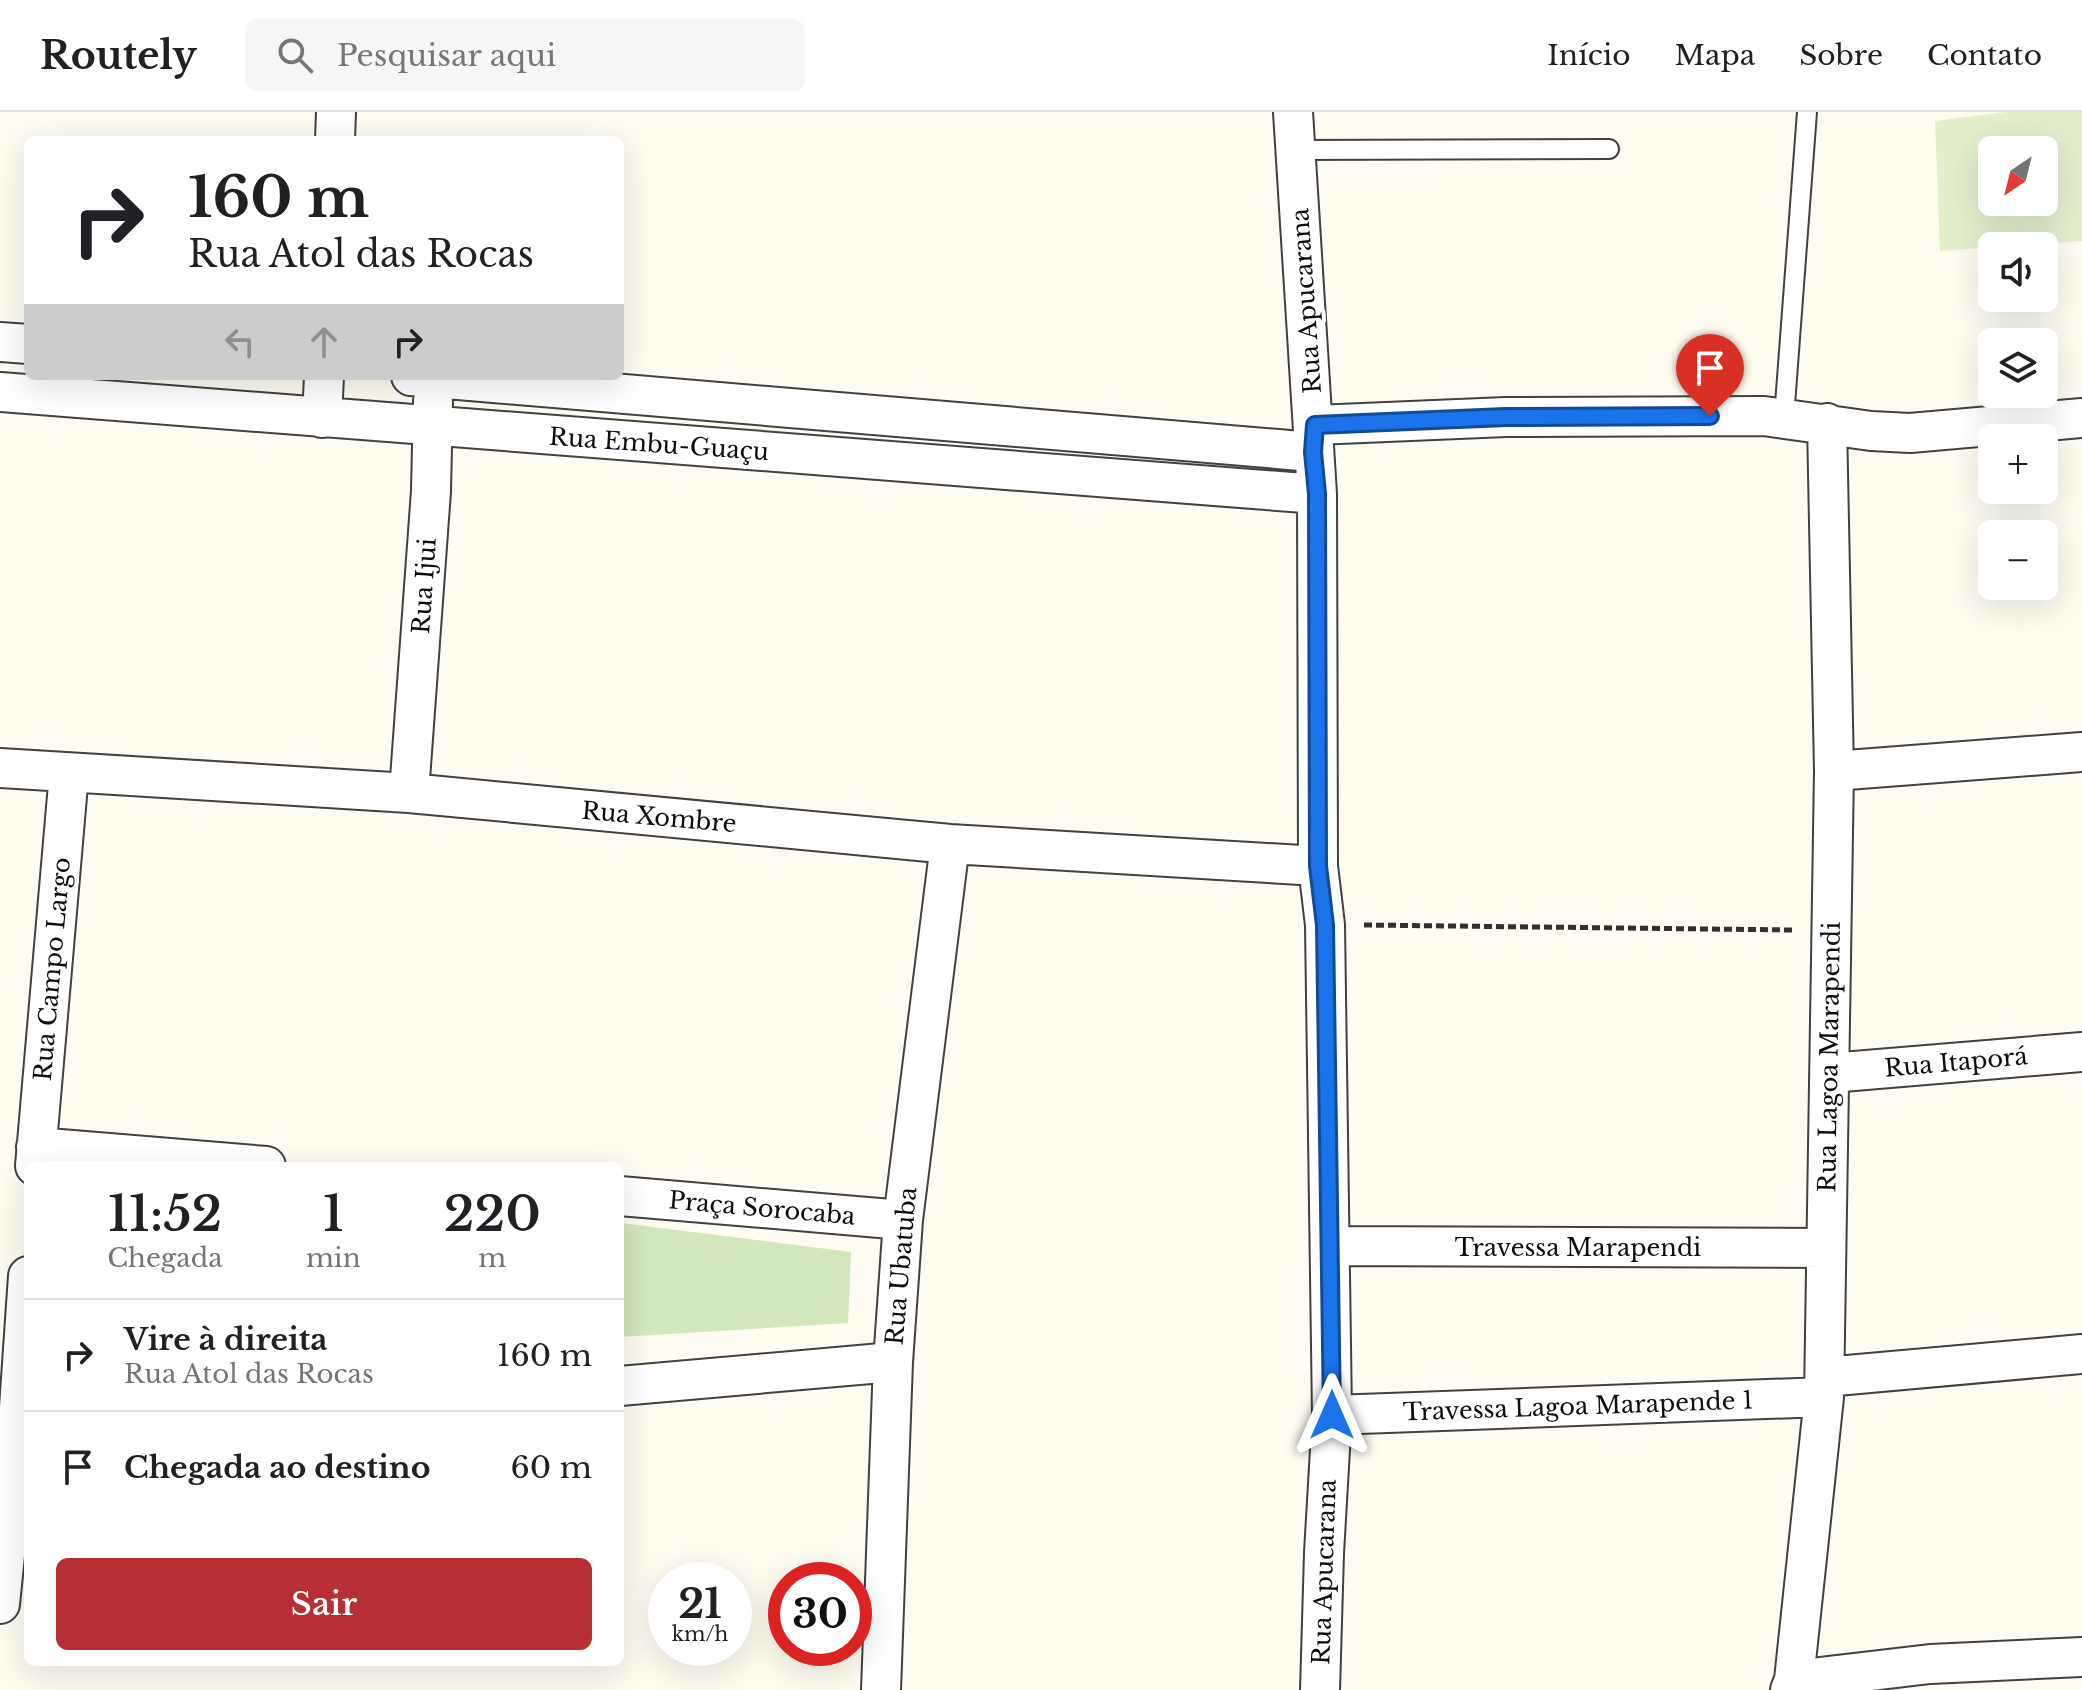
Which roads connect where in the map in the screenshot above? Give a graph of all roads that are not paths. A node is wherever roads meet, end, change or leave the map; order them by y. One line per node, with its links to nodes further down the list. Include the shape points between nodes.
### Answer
1 (336, 112): 4 (street)
2 (1293, 112): 6 (street, Rua Apucarana)
3 (1807, 112): 14 (lane)
4 (335, 136)
5 (1609, 149): 6 (lane)
6 (1294, 150): 18 (street, Rua Apucarana)
7 (0, 342): 8 (street)
8 (24, 344)
9 (324, 380): 13 (street)
10 (423, 380): 17 (street, Rua Ijui)
11 (467, 380): 18 (street, Rua Embu-Guaçu)
12 (0, 392): 13 (street, Rua Embu-Guaçu)
13 (322, 418): 17 (street, Rua Embu-Guaçu)
14 (1784, 418): 16 (street, Rua Embu-Guaçu); 18 (street, Rua Embu-Guaçu, via 1506,417)
15 (2082, 418): 16 (street, Rua Embu-Guaçu, via 1910,433)
16 (1827, 423): 22 (street, Rua Lagoa Marapendi)
17 (431, 427): 19 (street, Rua Embu-Guaçu); 24 (street, Rua Ijui)
18 (1314, 438): 19 (street, Rua Apucarana)
19 (1317, 494): 26 (street, Rua Apucarana)
20 (2082, 752): 22 (street)
21 (0, 768): 23 (street, Rua Xombre)
22 (1834, 771): 28 (street, Rua Lagoa Marapendi)
23 (69, 773): 24 (street, Rua Xombre); 29 (street, Rua Campo Largo)
24 (409, 793): 25 (street, Rua Xombre)
25 (950, 844): 26 (street, Rua Xombre); 32 (street, Rua Ubatuba)
26 (1318, 866): 33 (street, Rua Apucarana, via 1325,925)
27 (2082, 1052): 28 (street, Rua Itaporá)
28 (1830, 1073): 34 (street, Rua Lagoa Marapendi)
29 (36, 1156): 30 (street)
30 (174, 1162)
31 (624, 1196): 32 (street, Praça Sorocaba)
32 (903, 1220): 36 (street, Rua Ubatuba)
33 (1331, 1246): 34 (street, Travessa Marapendi); 40 (street, Rua Apucarana)
34 (1826, 1248): 38 (street, Rua Lagoa Marapendi)
35 (2082, 1354): 38 (street, Travessa Lagoa Marapende 1)
36 (893, 1362): 37 (street); 45 (street, Rua Ubatuba)
37 (624, 1386)
38 (1824, 1387): 40 (street, Travessa Lagoa Marapende 1); 44 (street, Rua Lagoa Marapendi)
39 (24, 1405): 41 (street)
40 (1332, 1415): 46 (street, Rua Apucarana)
41 (23, 1437): 42 (street)
42 (0, 1604)
43 (2064, 1669): 44 (street, via 1930,1664)
44 (1792, 1685)
45 (881, 1690)
46 (1320, 1690)

